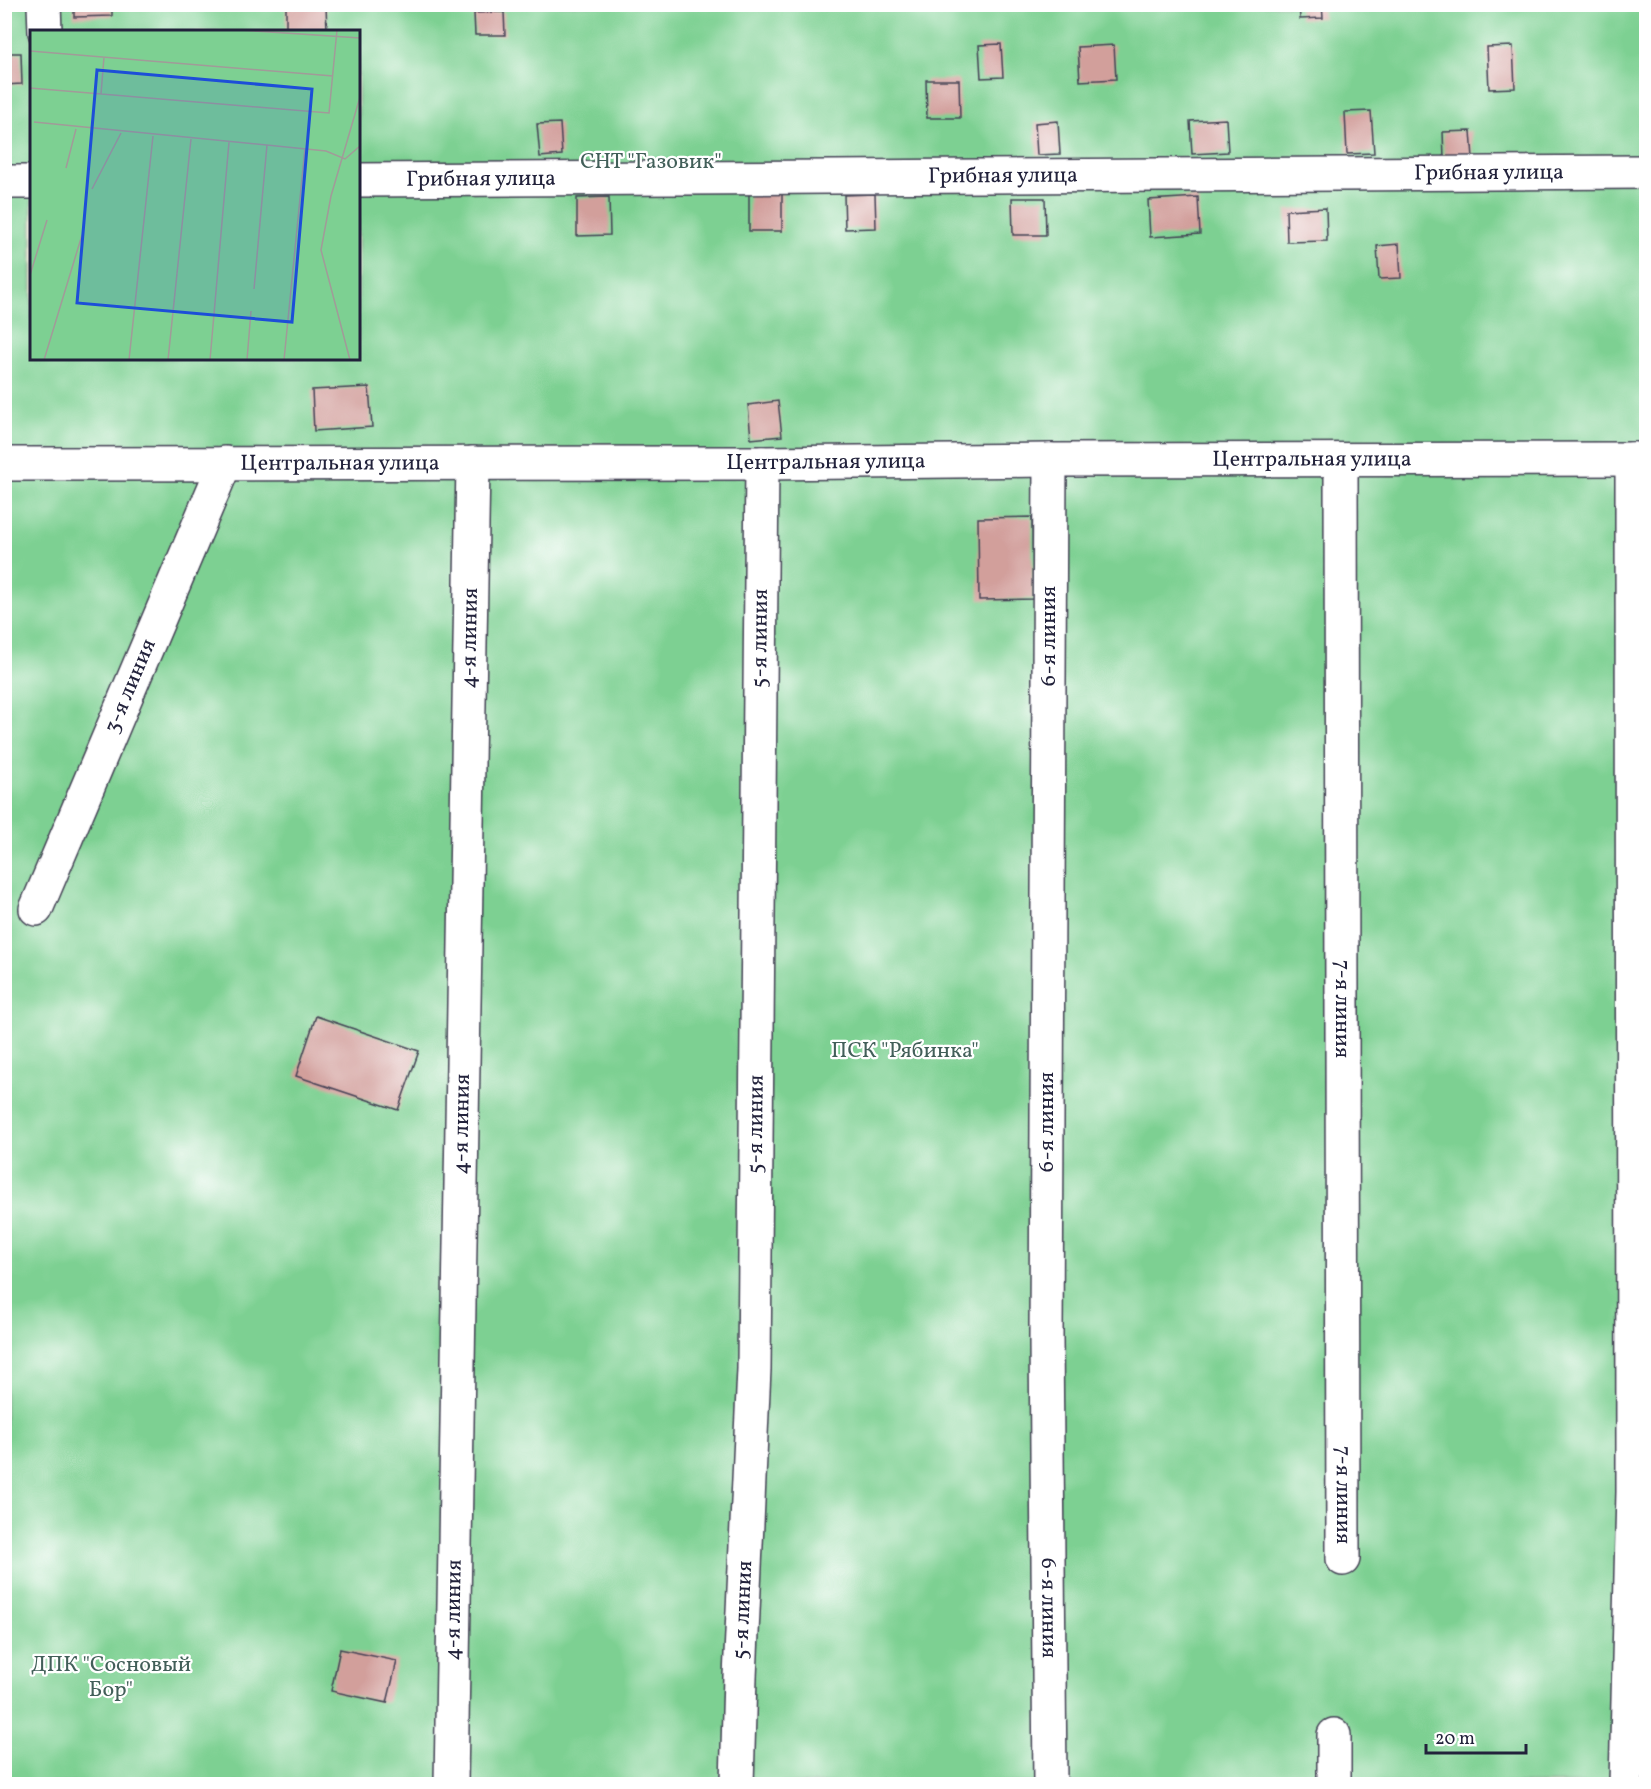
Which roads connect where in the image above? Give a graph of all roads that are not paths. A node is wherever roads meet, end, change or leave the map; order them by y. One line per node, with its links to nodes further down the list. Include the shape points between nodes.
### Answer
1 (44, 4): 2 (street)
2 (45, 30)
3 (1647, 172): 4 (street, Грибная улица)
4 (360, 180)
5 (4, 182): 6 (street)
6 (30, 182)
7 (1050, 459): 9 (street, Центральная улица); 11 (street, Центральная улица); 19 (street, 6-я линия, via 1046,1338)
8 (1639, 459): 9 (street, Центральная улица); 21 (street, via 1633,1492)
9 (1341, 460): 15 (street, 7-я линия)
10 (473, 463): 11 (street, Центральная улица); 13 (street, Центральная улица); 17 (street, 4-я линия)
11 (762, 463): 18 (street, 5-я линия, via 754,1369)
12 (4, 464): 13 (street, Центральная улица)
13 (225, 464): 14 (street, 3-я линия)
14 (36, 909)
15 (1343, 1559)
16 (1334, 1735): 20 (street)
17 (451, 1785)
18 (737, 1785)
19 (1050, 1785)
20 (1334, 1785)
21 (1626, 1785)

